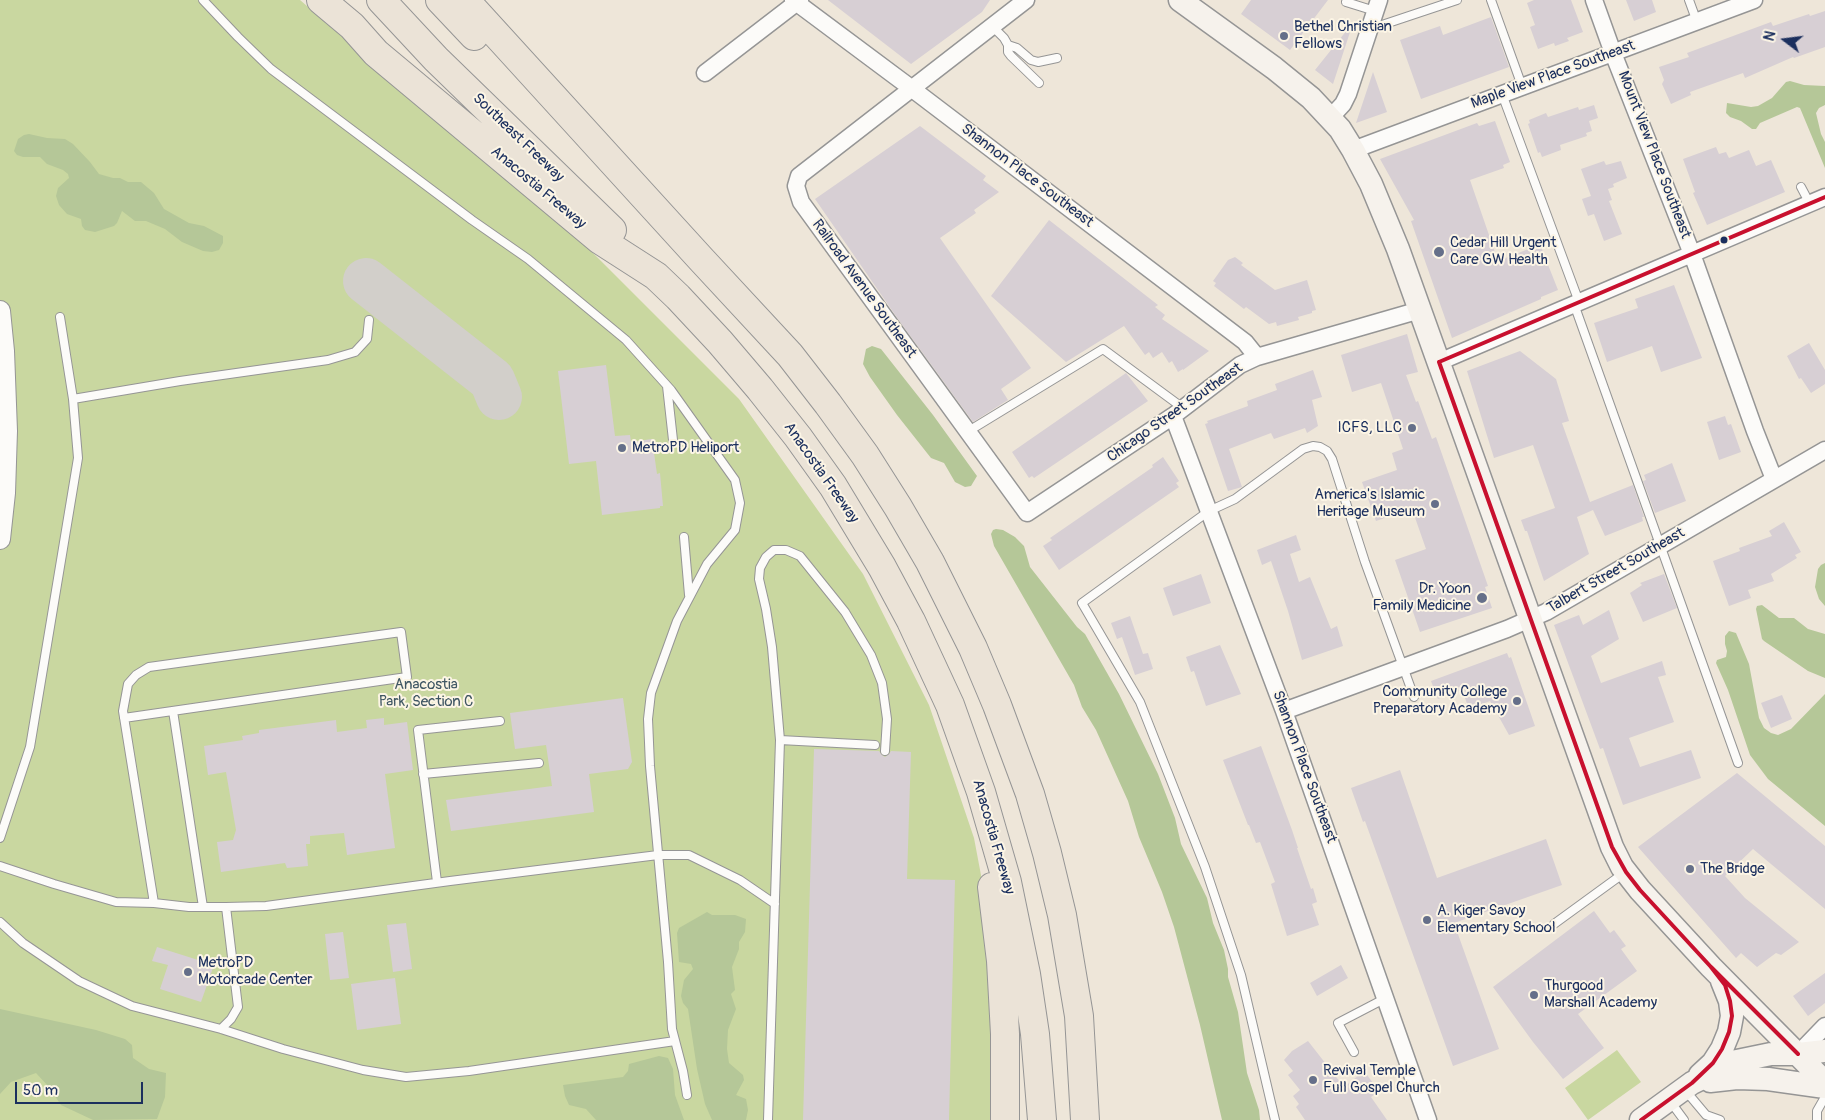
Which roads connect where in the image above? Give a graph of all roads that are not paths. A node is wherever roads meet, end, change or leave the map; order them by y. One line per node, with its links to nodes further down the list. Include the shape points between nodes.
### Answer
1 (203, 0): 42 (lane, via 271,69 528,259 626,340)
2 (320, 0): 34 (highway, Anacostia Freeway, via 352,26 376,53 600,240)
3 (381, 0): 34 (highway, Southeast Freeway, via 436,59 593,210)
4 (440, 0): 33 (highway, via 633,200)
5 (465, 0): 33 (highway)
6 (1180, 0): 27 (main road, via 1274,68)
7 (1457, 0): 18 (lane)
8 (1491, 0): 24 (lane)
9 (1594, 0): 20 (street, Mount View Place Southeast)
10 (1689, 0): 16 (lane)
11 (1754, 0): 16 (street, Maple View Place Southeast)
12 (796, 1): 22 (street); 25 (street, Shannon Place Southeast)
13 (1017, 2): 17 (street, Railroad Avenue Southeast)
14 (1346, 2): 15 (lane)
15 (1377, 6): 18 (street)
16 (1697, 22): 20 (street, Maple View Place Southeast)
17 (992, 26): 19 (lane); 25 (street, Railroad Avenue Southeast)
18 (1370, 28): 27 (street, via 1348,94)
19 (1008, 45): 21 (lane, via 1038,62); 23 (lane, via 1011,56)
20 (1613, 53): 24 (street, Maple View Place Southeast); 32 (street, Mount View Place Southeast)
21 (1056, 58)
22 (705, 73)
23 (1039, 83)
24 (1522, 86): 26 (street, Maple View Place Southeast)
25 (911, 88): 40 (street, Shannon Place Southeast, via 1245,342); 45 (street, Railroad Avenue Southeast, via 799,176 796,186 798,196)
26 (1502, 94): 28 (street, Maple View Place Southeast); 35 (lane)
27 (1330, 118): 28 (main road)
28 (1352, 150): 36 (main road, via 1385,216)
29 (1801, 187): 31 (lane)
30 (1825, 197): 31 (street)
31 (1810, 204): 32 (street)
32 (1692, 254): 35 (street); 48 (street, Mount View Place Southeast)
33 (700, 258): 82 (highway, via 771,333 828,404 898,507 945,590 985,676 1030,794 1055,885)
34 (656, 276): 68 (highway, Anacostia Freeway, via 699,319 760,389 851,514 915,628 961,734)
35 (1577, 303): 41 (street); 53 (lane)
36 (1420, 310): 40 (street, Chicago Street Southeast); 41 (main road)
37 (0, 311): 52 (street, via 7,431)
38 (60, 318): 43 (lane)
39 (368, 320): 43 (lane, via 367,339 355,352 328,360)
40 (1258, 357): 44 (street, Chicago Street Southeast, via 1240,365)
41 (1439, 362): 55 (main road)
42 (667, 386): 46 (lane); 54 (lane, via 735,480 740,503 736,530 707,564)
43 (73, 399): 69 (lane, via 78,458 30,747)
44 (1178, 412): 45 (lane, via 1103,348); 49 (street, Shannon Place Southeast); 50 (street, Chicago Street Southeast)
45 (967, 432): 50 (street, Railroad Avenue Southeast)
46 (673, 440)
47 (1825, 450): 48 (street, Talbert Street Southeast)
48 (1774, 479): 53 (street, Talbert Street Southeast)
49 (1209, 511): 56 (lane, via 1235,499 1303,449 1313,446 1327,451); 59 (street, Shannon Place Southeast); 99 (lane, via 1082,603 1140,702 1205,867 1241,975)
50 (1026, 513)
51 (684, 537): 54 (lane)
52 (0, 539)
53 (1661, 545): 55 (street, Talbert Street Southeast); 66 (lane)
54 (689, 596): 70 (lane, via 651,693 648,719 650,766)
55 (1530, 619): 56 (street, Talbert Street Southeast); 72 (main road, via 1612,847)
56 (1403, 666): 57 (lane); 59 (street, Talbert Street Southeast)
57 (1414, 696)
58 (173, 711): 60 (lane); 60 (lane, via 407,677 401,632 149,666 128,684); 76 (lane)
59 (1284, 711): 81 (street, Shannon Place Southeast)
60 (124, 718): 74 (lane)
61 (500, 720): 67 (lane, via 418,730)
62 (780, 740): 63 (lane); 64 (lane, via 772,647 759,579 760,568 774,550 786,550 800,556 845,612 871,655 882,683 887,719); 75 (lane)
63 (875, 745)
64 (885, 751)
65 (539, 763): 67 (lane)
66 (1738, 763)
67 (423, 774): 73 (lane)
68 (981, 792): 95 (highway, via 1000,960 1005,1034); 96 (highway, Anacostia Freeway, via 1007,882 1026,974)
69 (0, 838)
70 (658, 855): 73 (lane); 75 (lane, via 688,856 740,880); 85 (lane)
71 (0, 866): 74 (lane, via 116,902)
72 (1626, 872): 79 (lane); 80 (main road)
73 (437, 882): 77 (lane, via 266,906)
74 (154, 903): 76 (lane)
75 (775, 904): 94 (lane)
76 (203, 907): 77 (lane)
77 (226, 907): 84 (lane, via 238,1007)
78 (0, 922): 84 (lane, via 23,943 88,985 132,1006)
79 (1554, 924)
80 (1711, 967): 88 (main road); 91 (main road, via 1725,985 1730,1001 1729,1032 1713,1063)
81 (1386, 998): 87 (lane, via 1338,1023); 100 (street, Shannon Place Southeast)
82 (1079, 1016): 97 (highway); 98 (highway)
83 (1825, 1026): 88 (street)
84 (221, 1029): 85 (lane, via 363,1070 406,1077)
85 (675, 1041): 92 (lane)
86 (1825, 1051): 88 (main road)
87 (1354, 1052)
88 (1798, 1054): 89 (main road); 91 (main road, via 1771,1054 1744,1060)
89 (1825, 1082)
90 (1825, 1086): 91 (main road, via 1737,1078)
91 (1681, 1090): 101 (main road); 102 (lane); 103 (lane, via 1706,1115)
92 (687, 1095)
93 (1825, 1097): 104 (lane, via 1817,1110)
94 (768, 1120)
95 (1005, 1120)
96 (1042, 1120)
97 (1085, 1120)
98 (1098, 1120)
99 (1275, 1120)
100 (1428, 1120)
101 (1641, 1120)
102 (1684, 1120)
103 (1720, 1120)
104 (1817, 1120)

